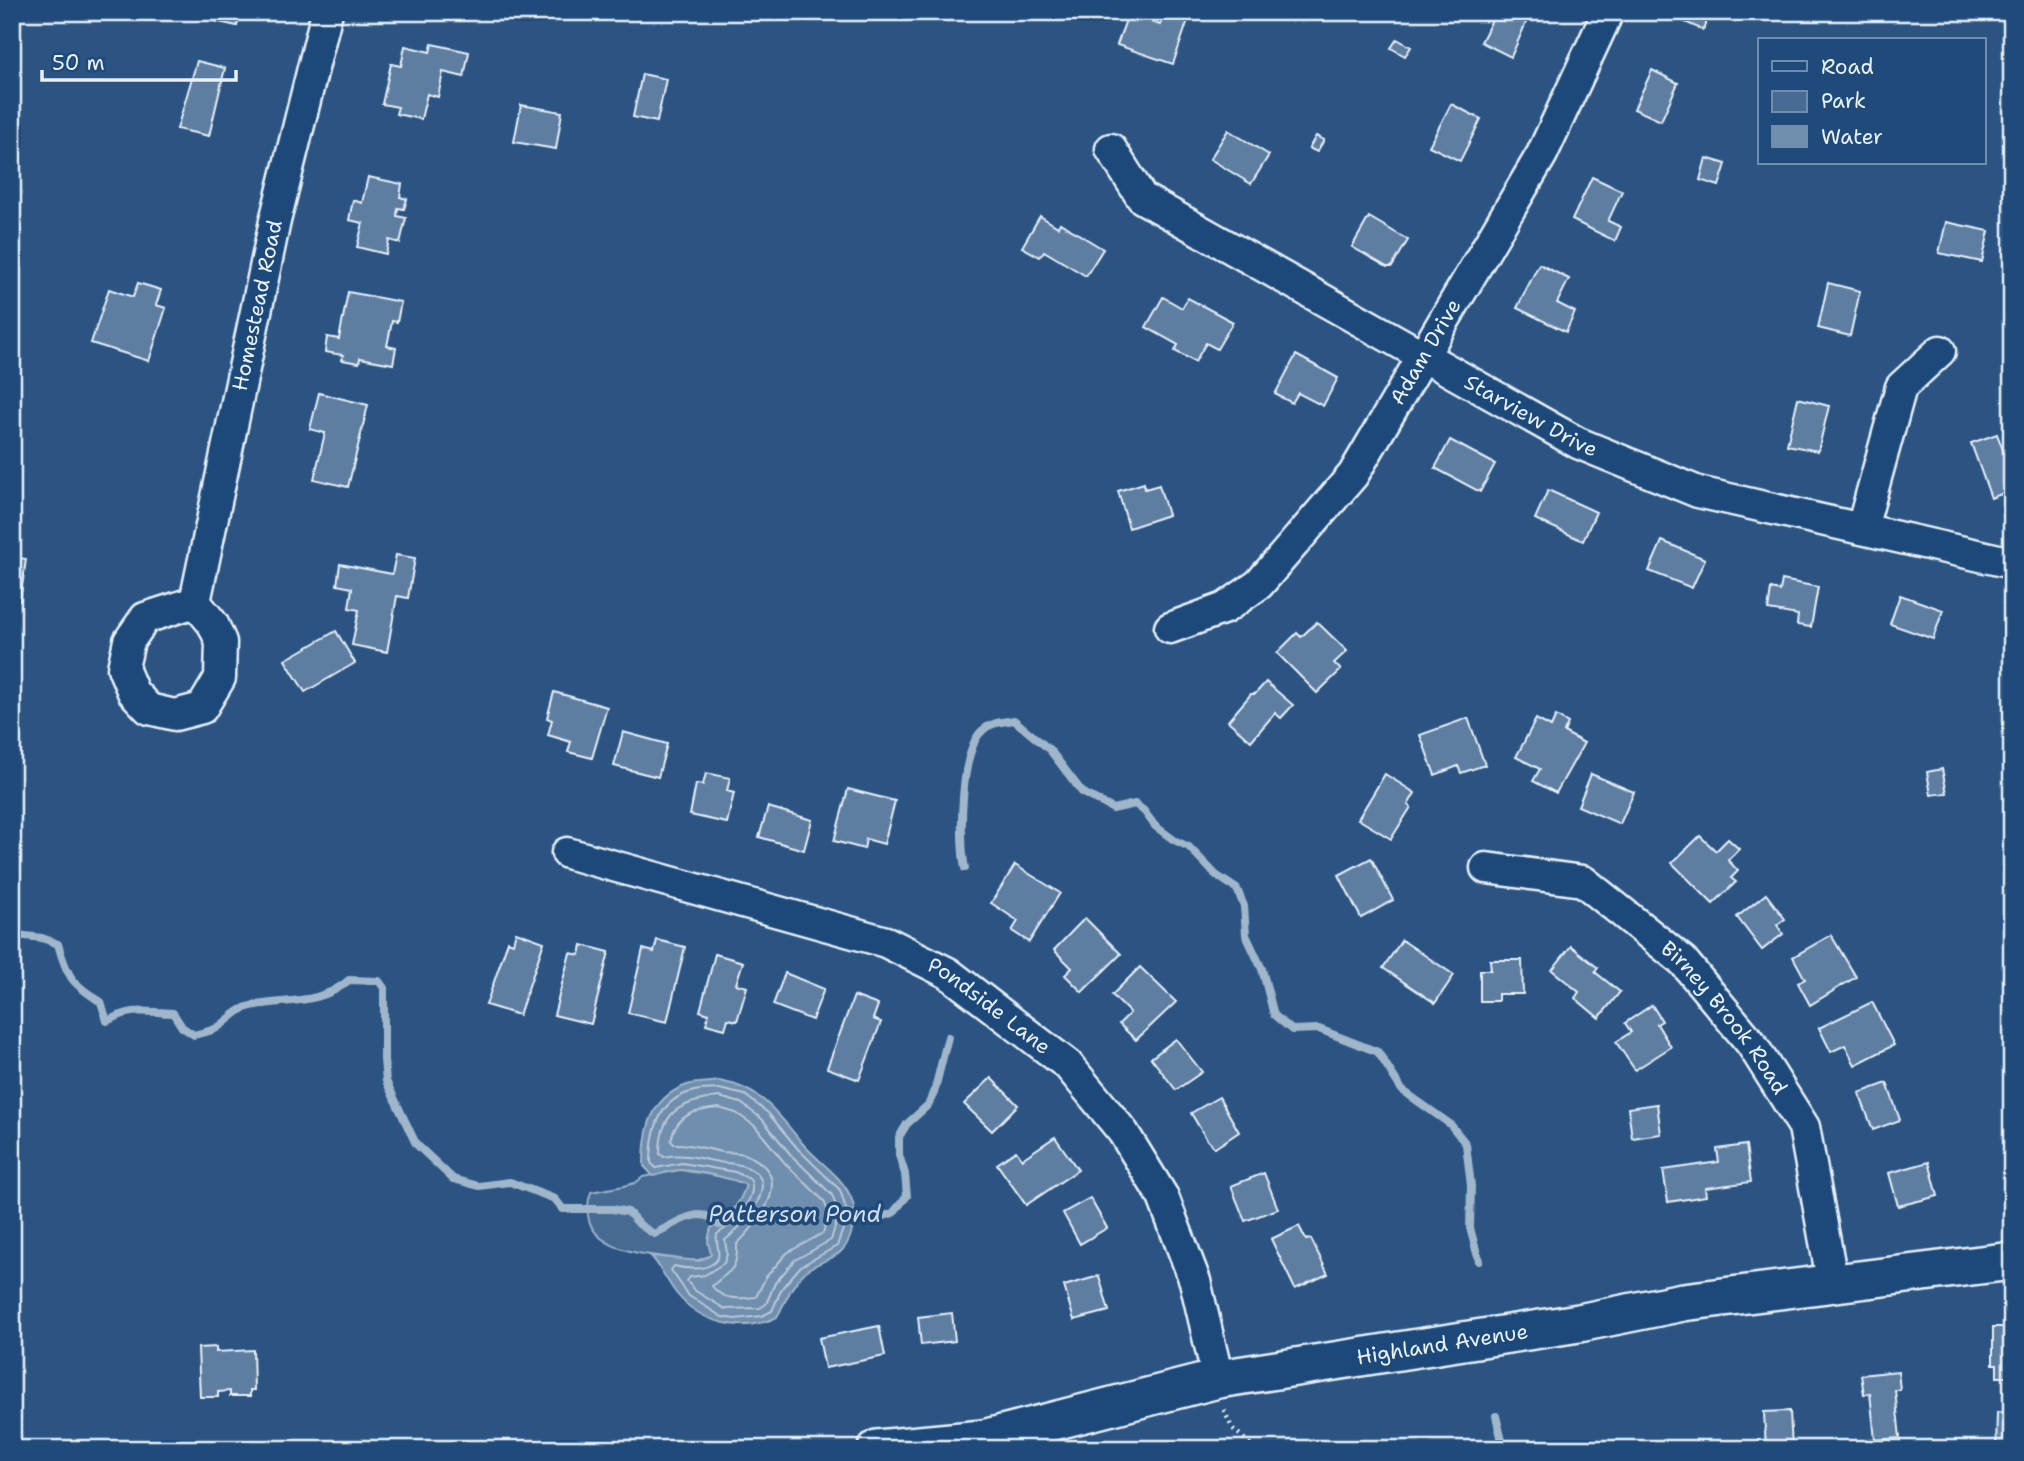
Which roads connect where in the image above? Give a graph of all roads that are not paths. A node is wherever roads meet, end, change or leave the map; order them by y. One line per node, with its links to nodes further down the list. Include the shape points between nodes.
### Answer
1 (327, 12): 8 (street, Homestead Road, via 275,221)
2 (1608, 12): 5 (street, Adam Drive, via 1542,154)
3 (1111, 149): 5 (street, Starview Drive, via 1142,198)
4 (1940, 351): 6 (street, via 1901,387)
5 (1424, 358): 6 (street, Starview Drive, via 1578,443 1698,492); 9 (street, Adam Drive, via 1353,475 1259,584 1225,608)
6 (1862, 528): 7 (street, Starview Drive)
7 (2012, 563)
8 (195, 602)
9 (1170, 628)
10 (567, 853): 14 (street, Pondside Lane, via 886,942 948,973 1057,1057 1122,1132 1163,1197 1195,1281)
11 (1486, 868): 13 (street, Birney Brook Road, via 1583,881 1683,961 1751,1043 1804,1127)
12 (2012, 1261): 13 (street, Highland Avenue)
13 (1833, 1284): 14 (street, Highland Avenue, via 1682,1302 1579,1323)
14 (1218, 1379): 15 (street, Highland Avenue, via 984,1439)
15 (877, 1449)

